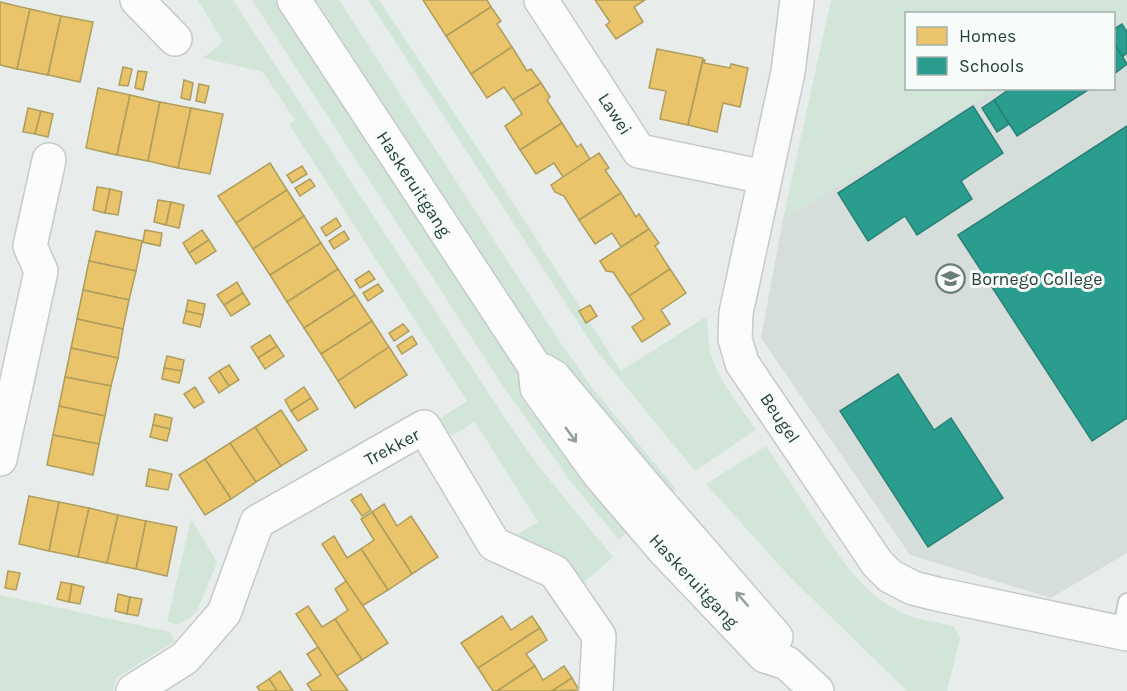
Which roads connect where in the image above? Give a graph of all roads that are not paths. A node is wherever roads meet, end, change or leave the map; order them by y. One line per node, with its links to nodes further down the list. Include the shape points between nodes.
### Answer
1 (137, 0): 5 (street)
2 (294, 0): 12 (street, Haskeruitgang, via 535,367 554,377 781,643 787,663)
3 (541, 0): 7 (street, Lawei, via 639,151)
4 (797, 0): 7 (street, Beugel, via 788,72)
5 (175, 39)
6 (49, 160): 8 (street, via 30,246 41,271)
7 (765, 177): 9 (street, Beugel, via 736,313 735,339 742,363 877,563 890,576 913,588 963,600)
8 (0, 459)
9 (1125, 623)
10 (133, 691): 11 (street, Trekker, via 185,658 224,613 257,522 424,427 494,544 555,572 599,636)
11 (596, 691)
12 (817, 691)

